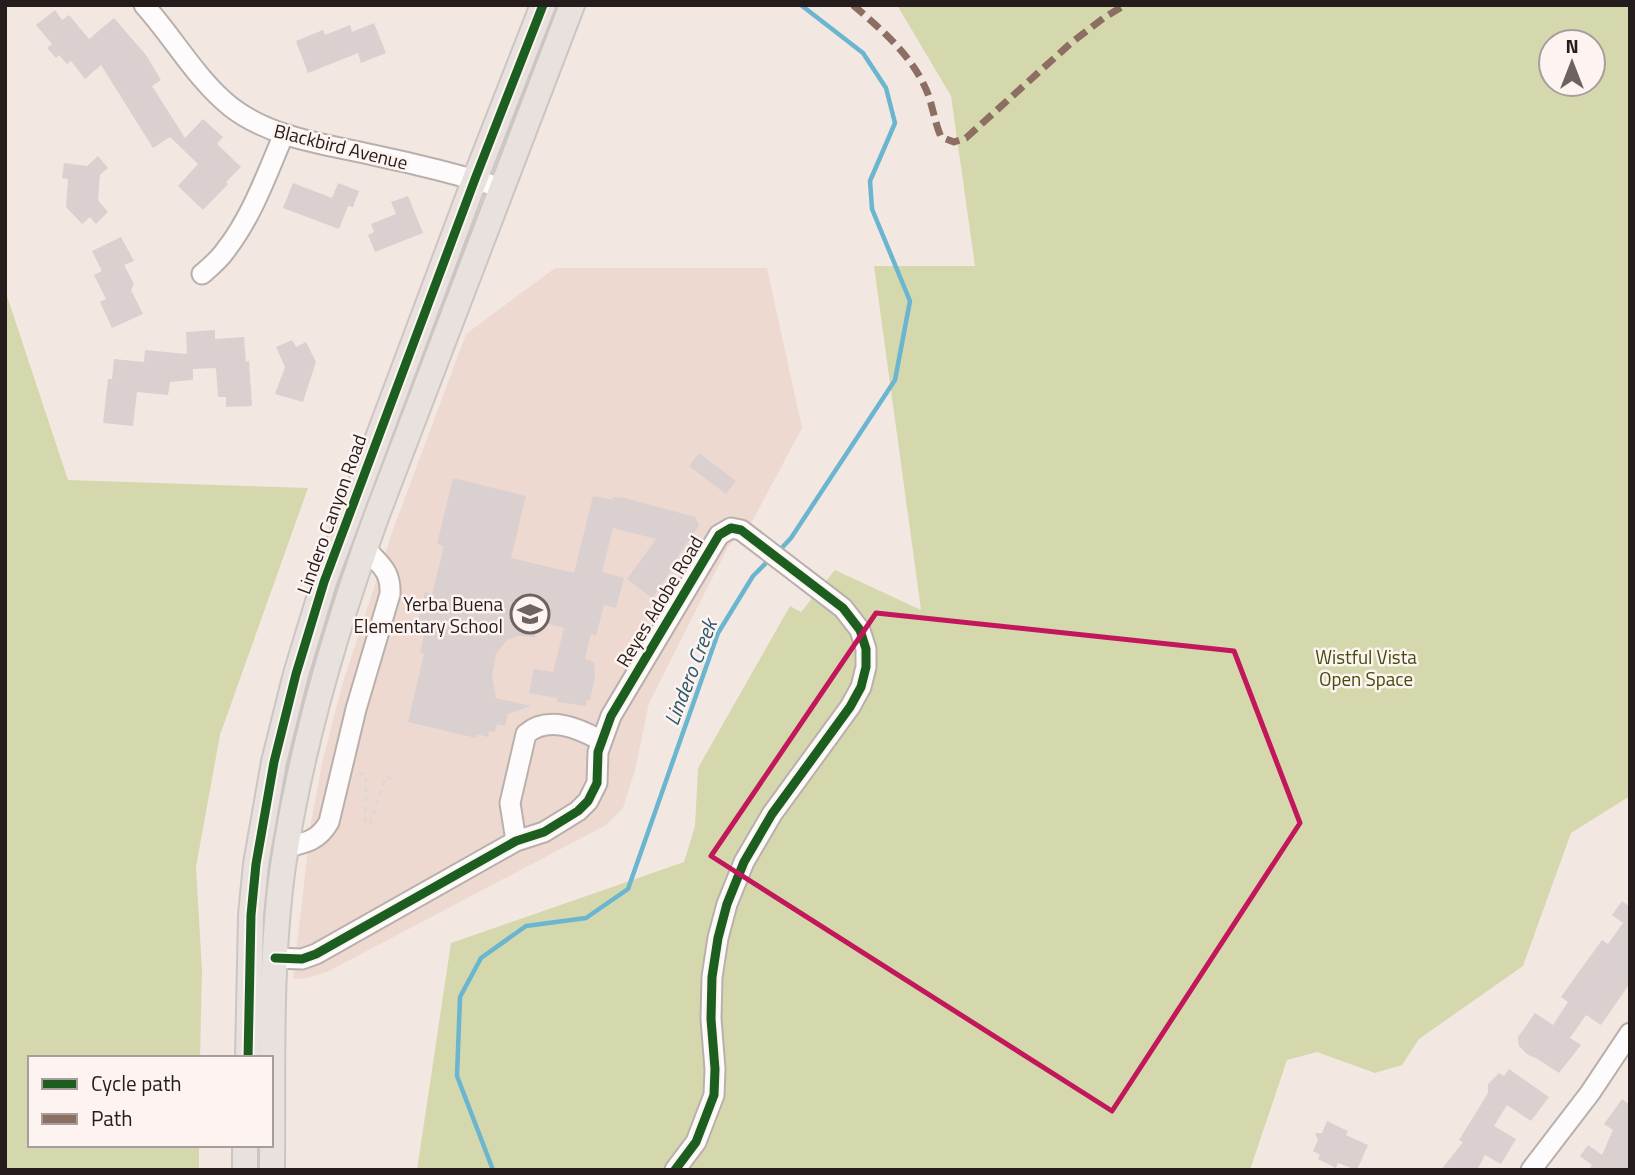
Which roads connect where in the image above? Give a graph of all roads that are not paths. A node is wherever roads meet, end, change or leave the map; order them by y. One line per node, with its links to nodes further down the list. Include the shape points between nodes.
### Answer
1 (144, 5): 4 (street, Blackbird Avenue, via 222,99)
2 (542, 5): 5 (main road, Lindero Canyon Road)
3 (572, 5): 6 (main road)
4 (284, 134): 5 (street, Blackbird Avenue); 7 (street, via 239,231)
5 (475, 179): 6 (street, Blackbird Avenue); 14 (main road, Lindero Canyon Road, via 324,582 296,674 274,762 257,864 251,915)
6 (503, 188): 8 (main road)
7 (202, 274)
8 (365, 548): 11 (main road, via 322,681 300,768); 11 (street, via 387,572 390,594 329,822 320,836)
9 (600, 740): 10 (street, Reyes Adobe Road, via 597,783 588,800 544,832); 10 (street, via 580,729 549,724 526,734 510,803); 20 (street, Reyes Adobe Road, via 719,535 731,528 741,530 818,588 843,608 860,630 866,649 861,687 772,814 744,862 727,904 712,977 714,1095 696,1142)
10 (516, 841): 12 (street, Reyes Adobe Road, via 316,954 302,959)
11 (287, 847): 12 (main road)
12 (275, 958): 15 (main road)
13 (1630, 1033): 21 (street)
14 (248, 1056)
15 (273, 1069)
16 (245, 1147): 18 (main road)
17 (272, 1147): 19 (main road)
18 (245, 1170)
19 (272, 1170)
20 (675, 1170)
21 (1531, 1170)

